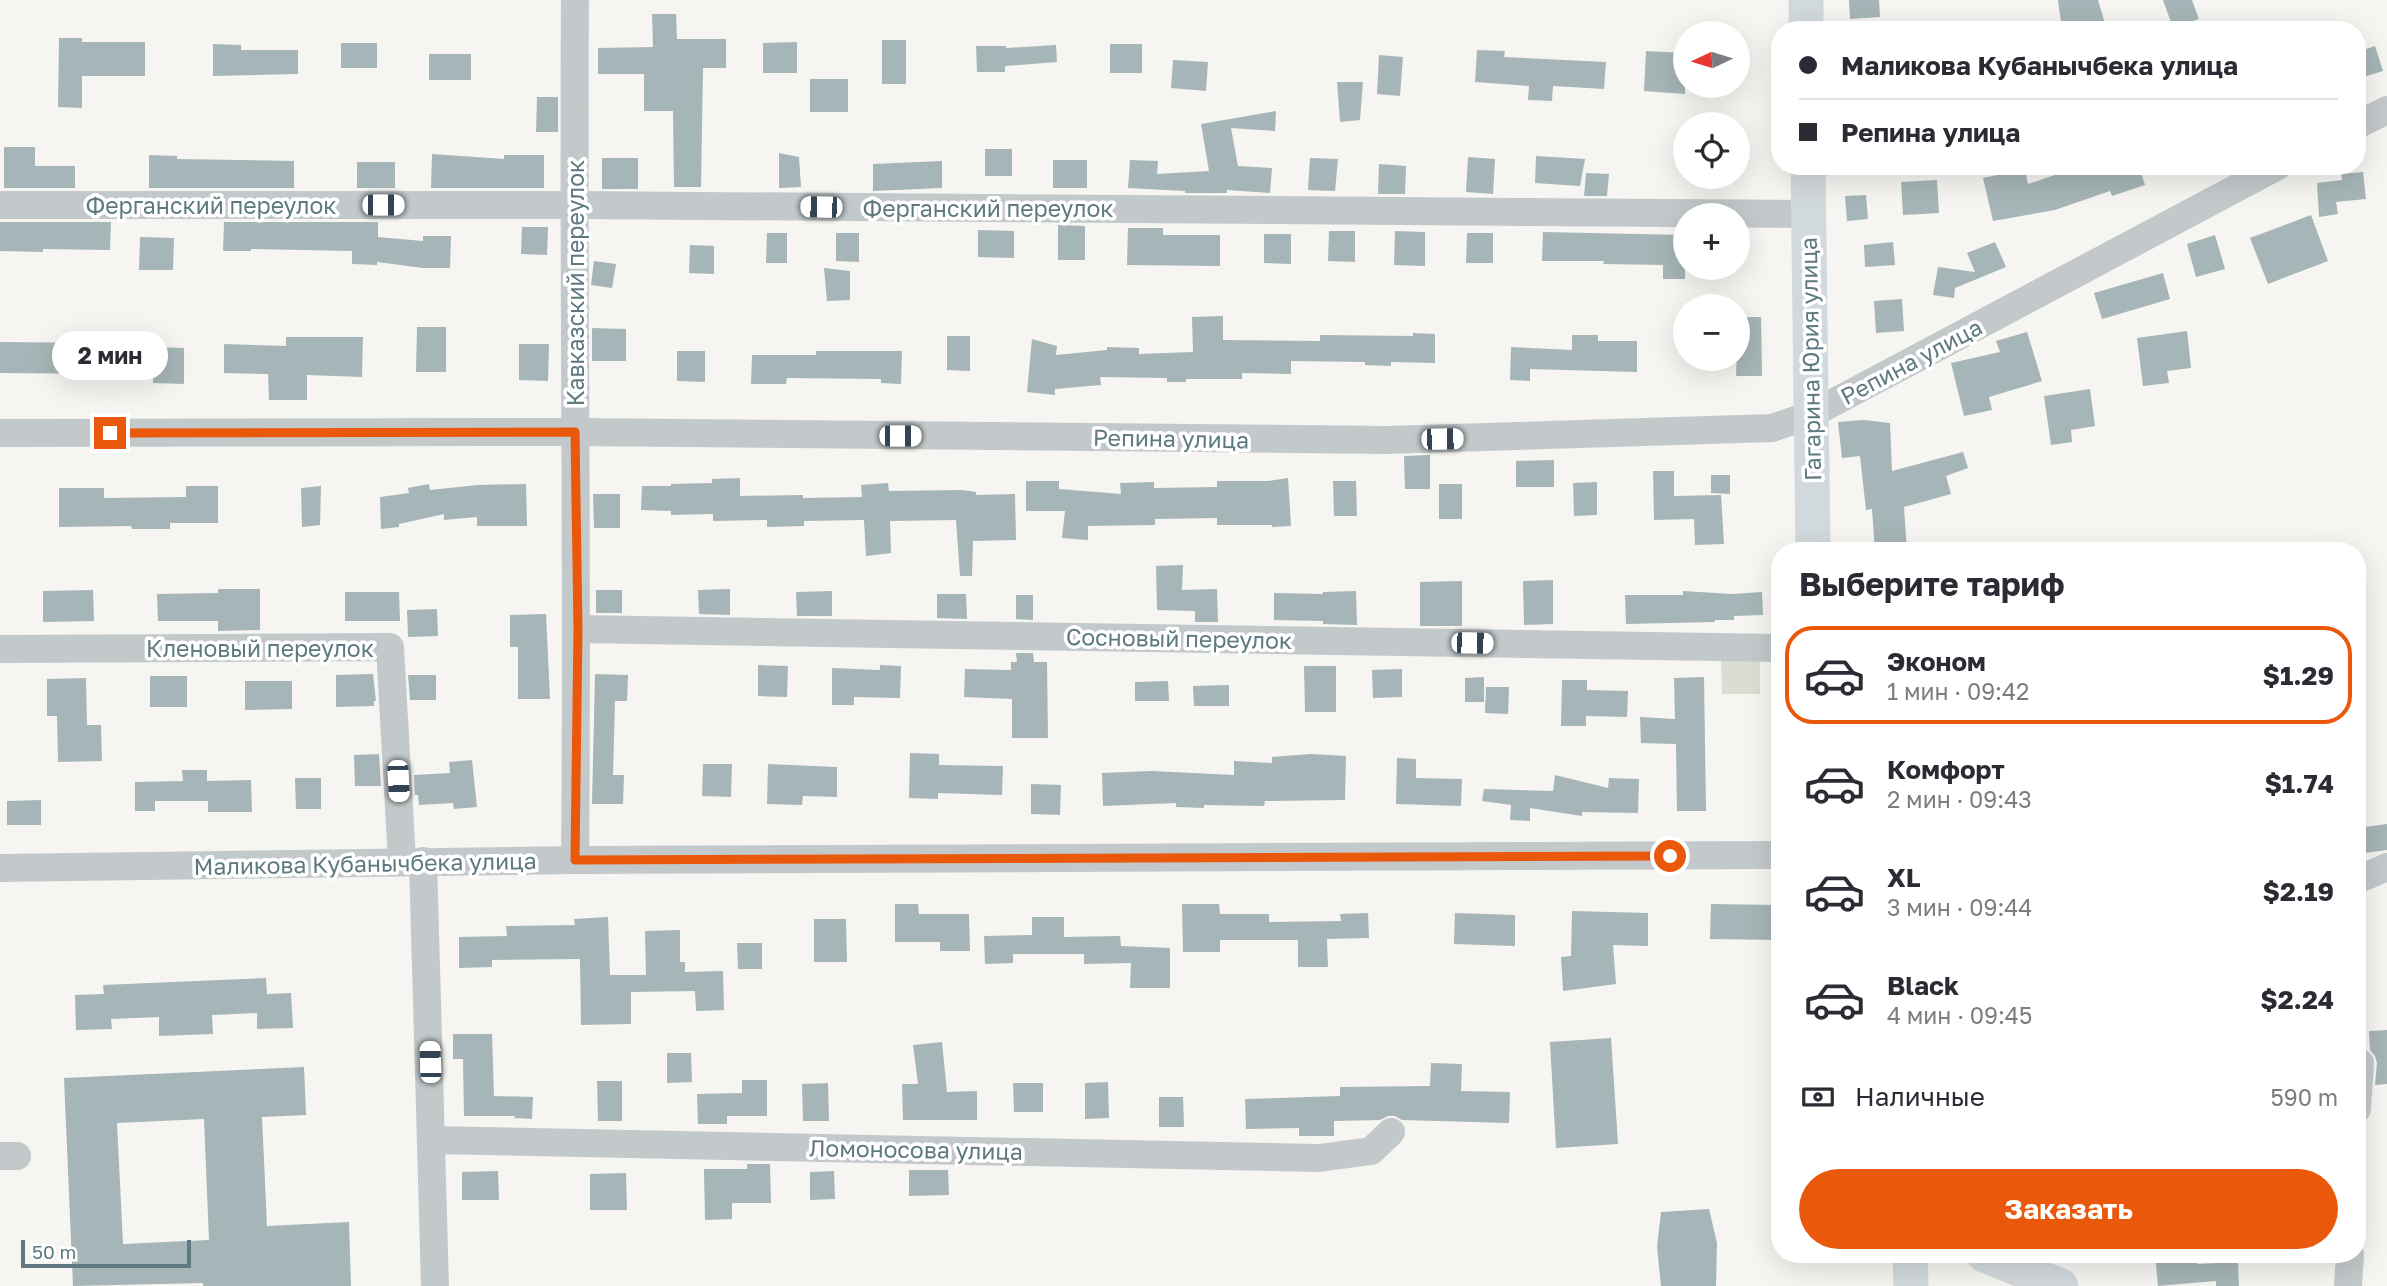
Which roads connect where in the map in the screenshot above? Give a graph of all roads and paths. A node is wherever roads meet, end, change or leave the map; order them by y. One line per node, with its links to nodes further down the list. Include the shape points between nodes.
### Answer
1 (575, 0): 9 (street, Кавказский переулок)
2 (1806, 0): 3 (main road)
3 (1806, 21)
4 (2387, 110): 5 (street)
5 (2366, 120)
6 (1808, 175): 10 (main road, Гагарина Юрия улица)
7 (2261, 175): 11 (street, Репина улица)
8 (0, 205): 9 (street, Ферганский переулок)
9 (574, 205): 10 (street, Ферганский переулок); 12 (street, Кавказский переулок)
10 (1809, 215): 11 (main road, Гагарина Юрия улица)
11 (1810, 415): 12 (street, Репина улица, via 1772,428 1387,440); 14 (main road, Гагарина Юрия улица)
12 (575, 432): 13 (street, Репина улица); 15 (street, Кавказский переулок)
13 (0, 433)
14 (1813, 542)
15 (578, 629): 16 (street, Сосновый переулок); 19 (street, Кавказский переулок)
16 (1771, 648)
17 (0, 649): 20 (street, Кленовый переулок, via 390,647)
18 (1771, 855): 19 (street, Маликова Кубанычбека улица)
19 (575, 860): 20 (street, Маликова Кубанычбека улица)
20 (413, 861): 22 (street, Маликова Кубанычбека улица); 25 (street)
21 (2387, 867): 23 (street)
22 (0, 868)
23 (2366, 876)
24 (1391, 1132): 25 (street, Ломоносова улица, via 1371,1151 1319,1158)
25 (432, 1140): 29 (street)
26 (1910, 1263): 30 (main road)
27 (2004, 1263): 31 (main road)
28 (2349, 1263): 32 (street)
29 (435, 1286)
30 (1911, 1286)
31 (2061, 1286)
32 (2348, 1286)

